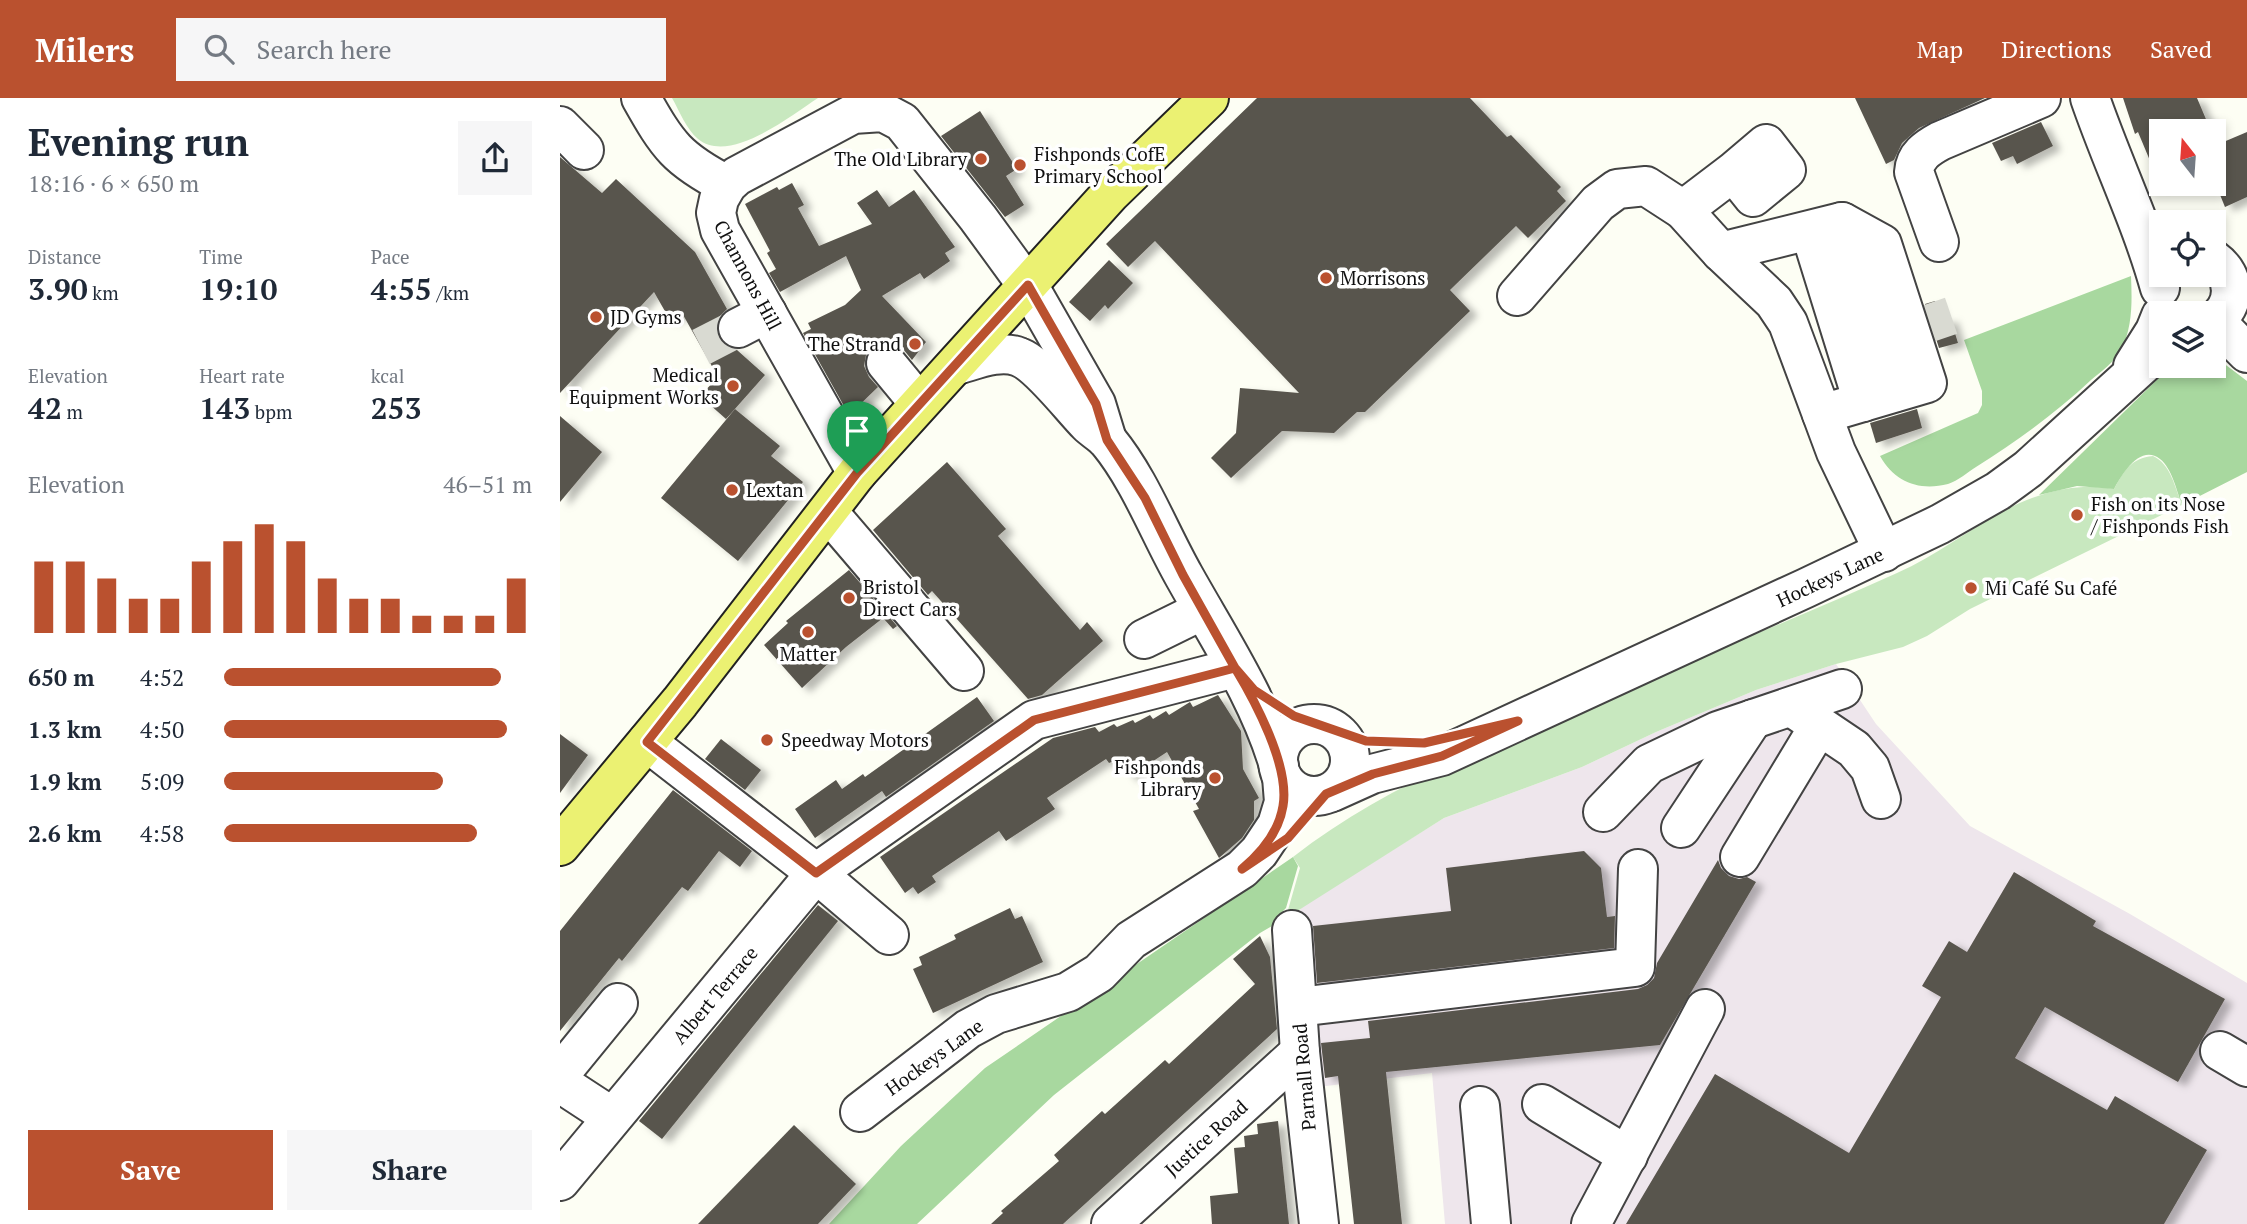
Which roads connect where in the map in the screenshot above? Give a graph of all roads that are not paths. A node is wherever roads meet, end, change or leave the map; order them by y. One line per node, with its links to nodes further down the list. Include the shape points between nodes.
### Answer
1 (641, 98): 7 (street, via 675,152)
2 (1209, 98): 17 (main road, via 1137,167)
3 (2041, 98): 11 (street, via 1928,147 1914,165)
4 (2090, 98): 6 (street)
5 (1733, 172): 8 (street)
6 (2120, 177): 9 (street); 19 (street, via 2152,259)
7 (727, 186): 17 (street, Hockeys Lane, via 839,119 883,112 907,128); 34 (street, Channons Hill, via 717,205 717,221 752,321)
8 (1683, 210): 14 (street); 18 (street, via 1646,186 1617,189 1598,203)
9 (2149, 210)
10 (1826, 226): 12 (street); 14 (street); 30 (street)
11 (1939, 242)
12 (1882, 244): 21 (street, via 1907,260); 30 (street)
13 (2247, 250): 15 (street)
14 (1721, 252): 32 (street, via 1774,302 1788,323)
15 (2226, 255)
16 (2226, 271): 20 (street, via 2231,282)
17 (1028, 285): 28 (main road); 33 (street, Hockeys Lane, via 1096,404)
18 (1517, 296)
19 (2163, 301)
20 (2227, 303): 22 (street); 25 (street, via 2231,337)
21 (1927, 304)
22 (2247, 334)
23 (2149, 338): 29 (street, Hockeys Lane)
24 (1942, 348): 30 (street, via 1952,376)
25 (2247, 353)
26 (2149, 359): 29 (street, Hockeys Lane)
27 (886, 363): 31 (street)
28 (957, 365): 31 (main road); 33 (street, Hockeys Lane, via 991,355 1019,356)
29 (2115, 391): 36 (street, Hockeys Lane, via 2015,480)
30 (1895, 392): 32 (street)
31 (919, 403): 34 (main road)
32 (1822, 414): 36 (street)
33 (1107, 440): 37 (street, Hockeys Lane, via 1145,498)
34 (857, 473): 35 (main road)
35 (828, 512): 40 (street); 46 (main road)
36 (1884, 552): 44 (street, Hockeys Lane)
37 (1203, 610): 38 (street); 39 (street, Hockeys Lane)
38 (1144, 639)
39 (1235, 668): 45 (street, Hockeys Lane, via 1273,704); 47 (street, Hockeys Lane, via 1266,725); 56 (street, Albert Terrace, via 1034,720)
40 (964, 671)
41 (1842, 689): 42 (street)
42 (1805, 716): 43 (street); 49 (street, via 1854,749 1870,768); 53 (street)
43 (1753, 719): 50 (street, via 1649,764); 51 (street)
44 (1518, 721): 45 (street, Hockeys Lane, via 1413,744 1366,741); 48 (street, Hockeys Lane, via 1442,756 1373,774)
45 (1325, 726): 47 (street, Hockeys Lane, via 1301,727 1286,738 1279,754); 48 (street, via 1345,741 1351,760 1346,779)
46 (647, 742): 52 (main road); 56 (street)
47 (1281, 771): 48 (street, via 1290,787 1301,794); 54 (street, Hockeys Lane, via 1284,802 1277,825)
48 (1329, 793): 54 (street, via 1288,838)
49 (1881, 799)
50 (1603, 812)
51 (1681, 828)
52 (560, 846)
53 (1740, 857)
54 (1242, 869): 67 (street, Hockeys Lane, via 1131,940 1099,973 1068,992 996,1014 968,1028)
55 (1638, 869): 60 (street, via 1635,967)
56 (816, 873): 58 (street); 68 (street, Albert Terrace)
57 (1292, 930): 60 (street, Parnall Road)
58 (889, 935)
59 (618, 1003): 63 (street)
60 (1298, 1007): 62 (street, Parnall Road)
61 (1705, 1009): 69 (street)
62 (1300, 1052): 71 (street, Justice Road); 72 (street, Parnall Road)
63 (560, 1074)
64 (560, 1083): 68 (street)
65 (1542, 1104): 69 (street)
66 (1480, 1106): 73 (street)
67 (860, 1112)
68 (612, 1116): 70 (street, Albert Terrace)
69 (1628, 1156): 74 (street)
70 (560, 1181)
71 (1111, 1224)
72 (1319, 1224)
73 (1491, 1224)
74 (1591, 1224)

